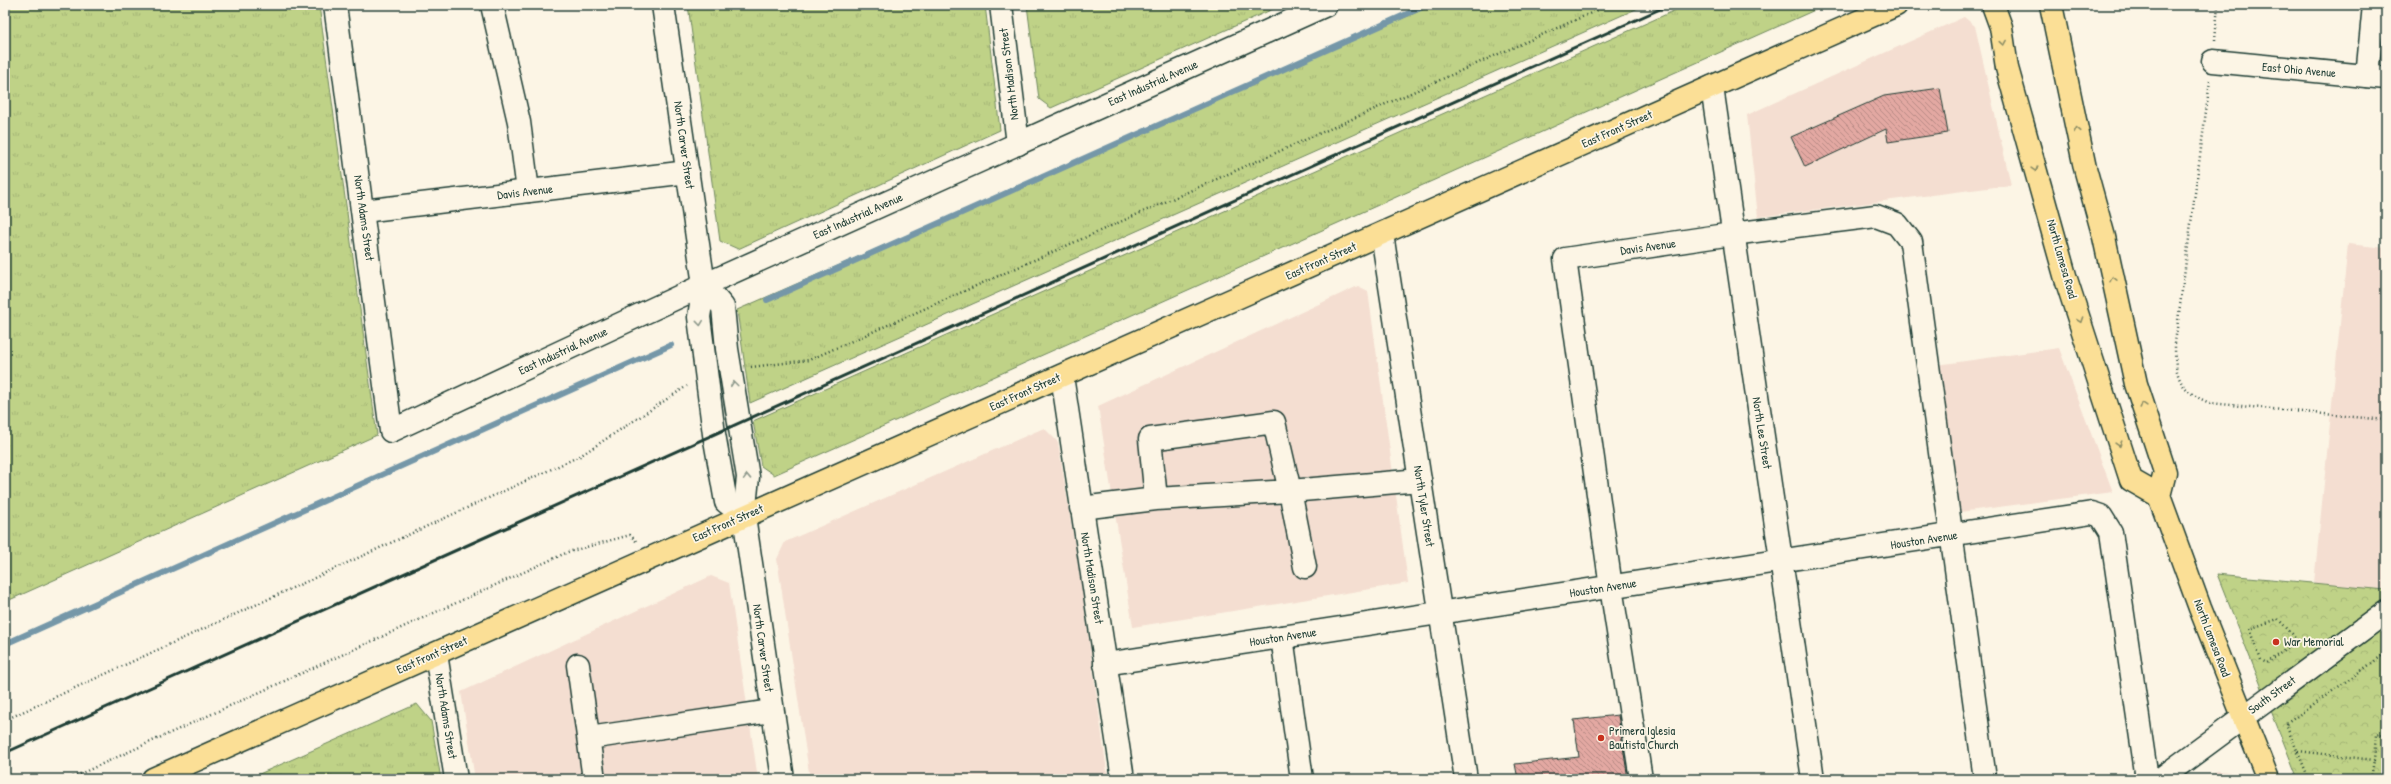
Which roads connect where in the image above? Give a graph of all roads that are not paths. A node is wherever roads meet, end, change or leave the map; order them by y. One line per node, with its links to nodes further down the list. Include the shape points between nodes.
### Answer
1 (335, 5): 16 (street, North Adams Street)
2 (492, 5): 15 (street, via 519,122)
3 (663, 5): 14 (street, North Carver Street)
4 (1001, 5): 13 (street, North Madison Street)
5 (1326, 5): 13 (street, East Industrial Avenue)
6 (1896, 5): 12 (main road, East Front Street)
7 (1993, 5): 24 (main road, North Lamesa Road, one-way to 24, via 2001,27 2015,97 2066,279 2131,480)
8 (2051, 5): 24 (main road, one-way to 8, via 2165,472 2136,384 2104,237 2085,168)
9 (2374, 5): 11 (street)
10 (2213, 61): 11 (street, East Ohio Avenue)
11 (2377, 77)
12 (1712, 87): 17 (main road, East Front Street); 18 (street, North Lee Street)
13 (1018, 144): 19 (street, East Industrial Avenue)
14 (688, 172): 15 (street, Davis Avenue); 19 (street, North Carver Street)
15 (528, 191): 16 (street, Davis Avenue)
16 (363, 212): 21 (street, North Adams Street)
17 (1382, 234): 20 (main road, East Front Street); 22 (street, North Tyler Street)
18 (1732, 234): 28 (street, Davis Avenue, via 1876,216 1897,224 1911,242); 29 (street, North Lee Street); 31 (street, Davis Avenue, via 1565,259)
19 (704, 284): 21 (street, East Industrial Avenue); 27 (street, North Carver Street, one-way to 19, via 748,477 727,349 723,307); 27 (street, North Carver Street, one-way to 27, via 699,318 714,434 726,502)
20 (1062, 376): 26 (street, North Madison Street); 27 (main road, East Front Street)
21 (392, 431)
22 (1420, 480): 23 (street); 33 (street, North Tyler Street)
23 (1290, 491): 25 (street); 25 (street, via 1274,422 1150,439); 30 (street)
24 (2159, 496): 39 (main road, North Lamesa Road)
25 (1156, 499): 26 (street)
26 (1081, 508): 36 (street, North Madison Street)
27 (744, 516): 35 (main road, East Front Street); 38 (street, North Carver Street)
28 (1951, 536): 29 (street, Houston Avenue); 50 (street, Davis Avenue); 51 (street, Houston Avenue, via 2086,514 2101,516 2111,532 2115,550)
29 (1781, 561): 31 (street, Houston Avenue); 49 (street, North Lee Street)
30 (1305, 567)
31 (1611, 587): 33 (street, Houston Avenue); 48 (street)
32 (2386, 612): 39 (street, South Street)
33 (1440, 613): 34 (street, Houston Avenue); 47 (street, North Tyler Street)
34 (1282, 637): 36 (street, Houston Avenue); 46 (street)
35 (436, 654): 41 (main road, East Front Street); 42 (street, North Adams Street)
36 (1105, 664): 45 (street, North Madison Street)
37 (578, 665): 40 (street)
38 (772, 711): 40 (street); 44 (street, North Carver Street)
39 (2242, 717): 52 (street, South Street); 53 (main road, North Lamesa Road)
40 (589, 738): 43 (street)
41 (153, 779)
42 (456, 779)
43 (594, 779)
44 (783, 779)
45 (1123, 779)
46 (1302, 779)
47 (1466, 779)
48 (1641, 779)
49 (1813, 779)
50 (1985, 779)
51 (2147, 779)
52 (2160, 779)
53 (2268, 779)

